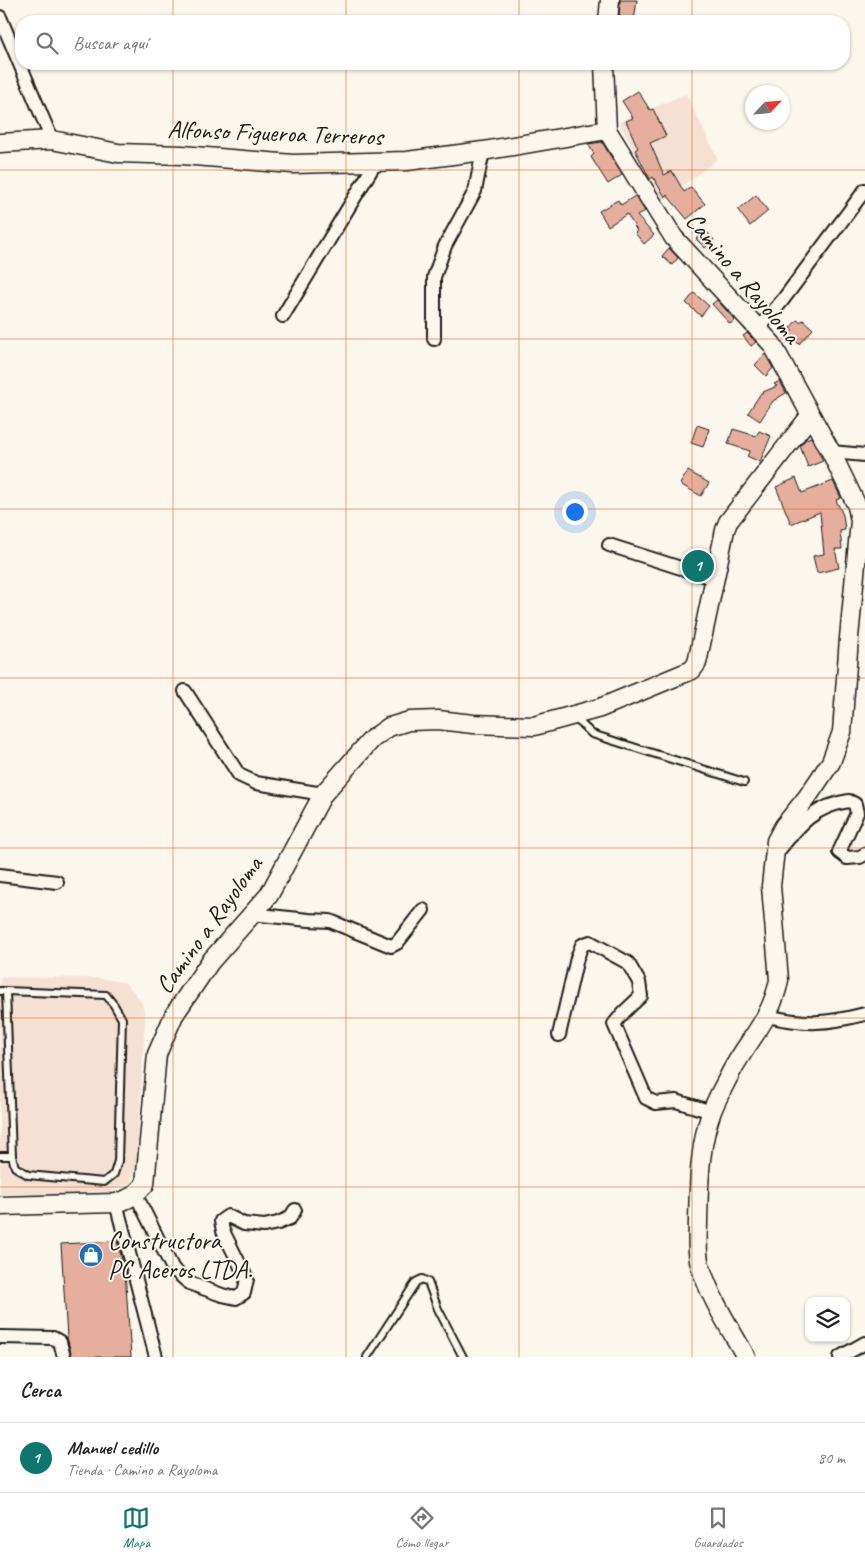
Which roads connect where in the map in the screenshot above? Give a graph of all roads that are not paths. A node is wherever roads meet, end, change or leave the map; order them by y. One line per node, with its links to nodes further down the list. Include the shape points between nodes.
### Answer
1 (610, 0): 2 (street)
2 (609, 15)
3 (0, 17): 4 (street)
4 (15, 52)
5 (22, 70): 8 (street)
6 (604, 70): 7 (street, Camino a Rayoloma)
7 (607, 130): 10 (street, Alfonso Figueroa Terreros); 14 (street, Camino a Rayoloma, via 674,238)
8 (52, 140): 9 (street, Alfonso Figueroa Terreros); 11 (street, Alfonso Figueroa Terreros, via 118,153 293,164)
9 (0, 143)
10 (483, 151): 11 (street, Alfonso Figueroa Terreros); 15 (street, via 474,191 445,246 434,277)
11 (376, 162): 13 (street)
12 (865, 190): 14 (street)
13 (283, 316)
14 (758, 329): 16 (street, Camino a Rayoloma, via 772,344)
15 (434, 338)
16 (810, 416): 17 (street); 20 (street, Camino a Rayoloma, via 728,522)
17 (830, 452): 18 (street); 26 (street, via 857,506 860,521 842,732 831,762 784,826)
18 (865, 455)
19 (608, 545): 20 (street)
20 (715, 579): 22 (street, Camino a Rayoloma, via 697,663 692,670 600,708)
21 (185, 691): 24 (street, via 239,775 256,783)
22 (573, 715): 23 (lane, via 592,734); 24 (street, Camino a Rayoloma, via 534,726 408,721 389,727 372,739)
23 (744, 782)
24 (322, 794): 30 (street, Camino a Rayoloma, via 269,894)
25 (865, 854): 26 (street, via 847,858 839,852 857,813 855,804 849,801 822,808 806,818)
26 (773, 856): 33 (street, via 771,886 779,980)
27 (0, 875): 28 (street)
28 (57, 882)
29 (423, 910): 30 (street, via 391,946 330,921)
30 (251, 914): 38 (street, Camino a Rayoloma, via 210,962 174,1015 156,1054 144,1184)
31 (3, 991): 37 (lane); 37 (lane, via 106,996 122,1019 118,1161 114,1174 104,1182 28,1175 15,1167)
32 (865, 1014): 33 (street, via 815,1024)
33 (767, 1016): 35 (street, via 731,1072)
34 (559, 1035): 35 (street, via 577,958 582,946 590,942 628,963 639,982 641,996 614,1024 646,1098 656,1103 676,1101)
35 (712, 1112): 48 (street, via 698,1186 700,1263 707,1284)
36 (0, 1156): 37 (lane)
37 (12, 1156)
38 (136, 1194): 39 (street); 41 (street, via 173,1269 189,1283 236,1298 244,1293 247,1279 223,1232 221,1221 228,1216 244,1224 264,1226 290,1218)
39 (116, 1203): 40 (street); 45 (street)
40 (0, 1206)
41 (295, 1210)
42 (0, 1337): 44 (street, via 53,1338 60,1342)
43 (865, 1344): 49 (street)
44 (64, 1357)
45 (156, 1357)
46 (366, 1357): 47 (lane, via 416,1282 422,1278 428,1282)
47 (463, 1357)
48 (746, 1357)
49 (840, 1357)

